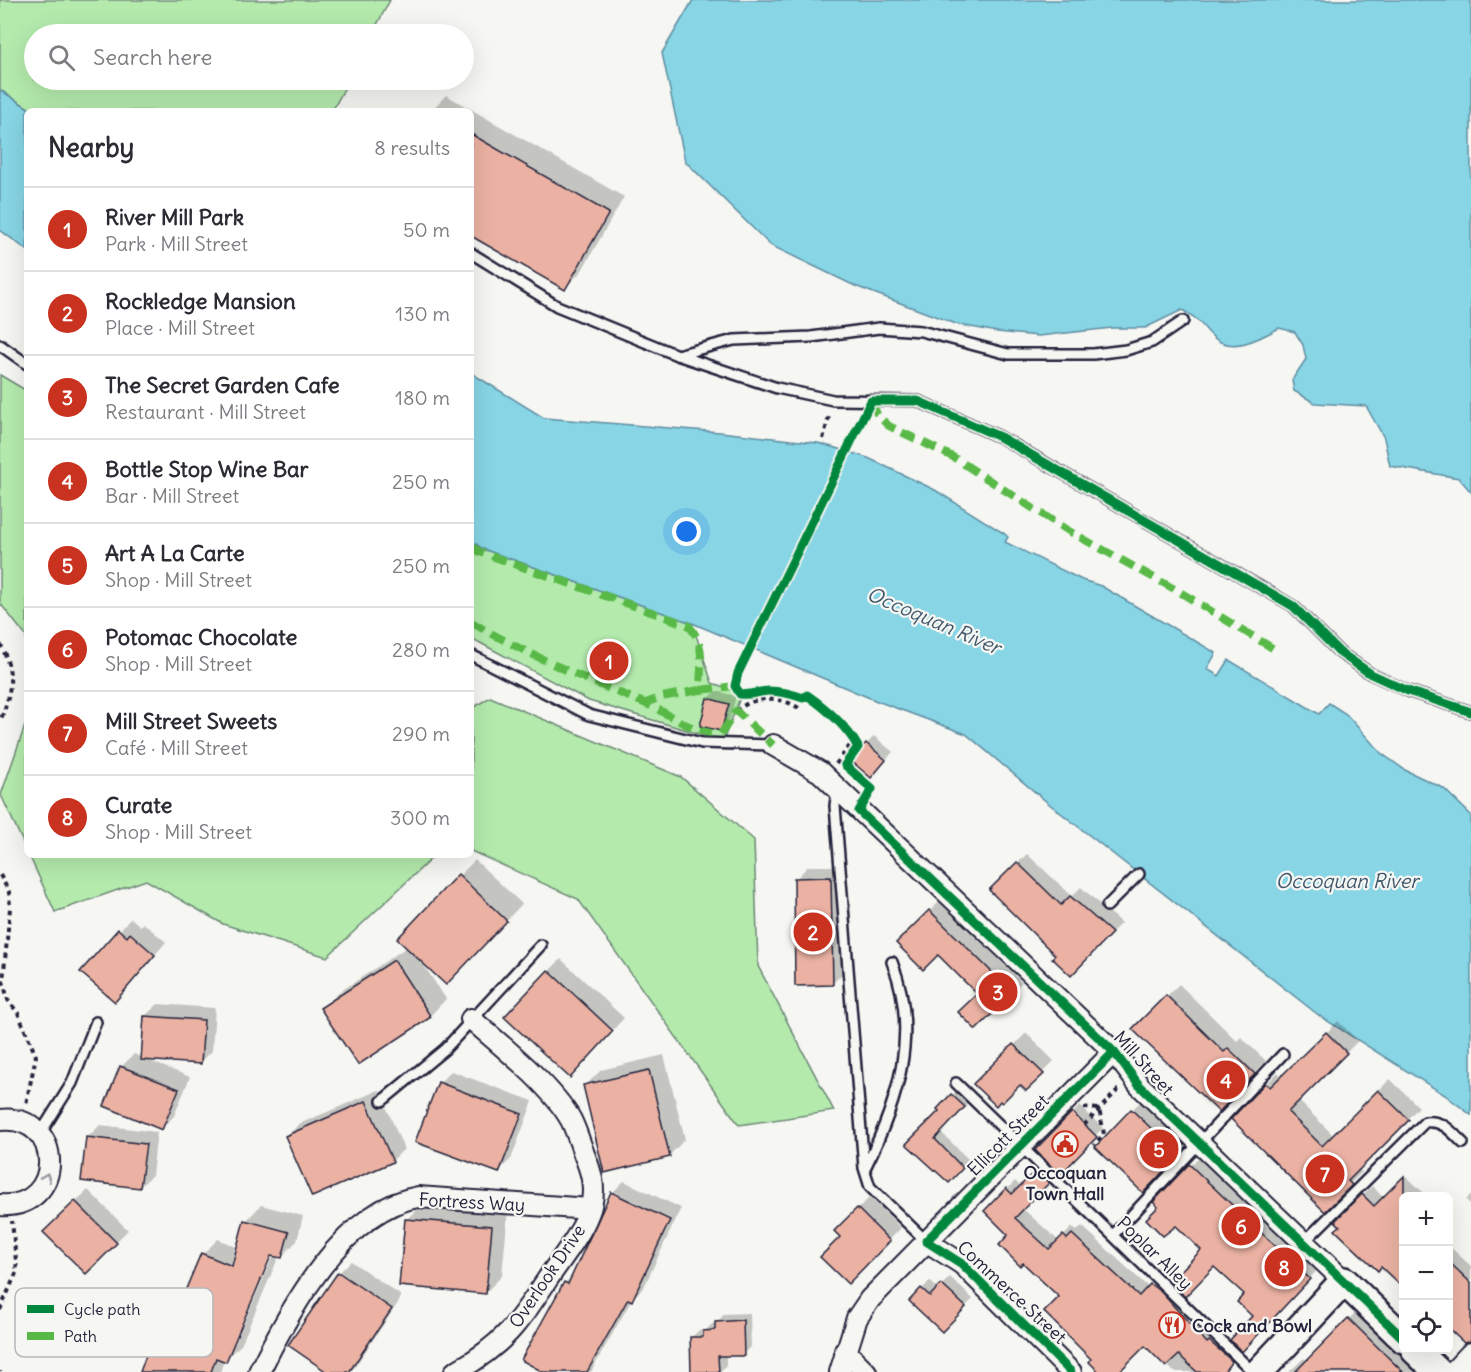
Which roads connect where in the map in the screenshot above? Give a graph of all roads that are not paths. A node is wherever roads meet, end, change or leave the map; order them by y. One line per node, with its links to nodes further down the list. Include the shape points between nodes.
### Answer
1 (474, 255): 4 (lane, via 557,306)
2 (1184, 321): 4 (lane, via 1152,342 1093,354 1008,354 921,331 879,328 811,337 734,340)
3 (0, 345): 5 (lane)
4 (677, 355): 7 (lane, via 777,388 833,400 918,401 1000,436 1293,606 1339,652 1371,674)
5 (24, 362)
6 (474, 657): 8 (lane, via 589,715 702,743)
7 (1471, 712)
8 (773, 745): 9 (street, Mill Street)
9 (831, 783): 16 (street, Mill Street); 25 (lane)
10 (1139, 874): 11 (lane)
11 (1107, 906)
12 (541, 945): 14 (lane)
13 (892, 962): 25 (lane, via 906,1012 904,1058 883,1132)
14 (471, 1020): 19 (lane, via 445,1049); 27 (street, Overlook Drive, via 553,1096 571,1120 592,1178)
15 (96, 1022): 21 (lane, via 72,1083)
16 (1114, 1052): 22 (street, Mill Street, via 1131,1077); 24 (street, Ellicott Street)
17 (1283, 1054): 22 (lane)
18 (956, 1083): 24 (lane, Poplar Alley)
19 (382, 1101)
20 (0, 1120): 21 (street, via 10,1119)
21 (32, 1128): 26 (street, one-way to 21, via 23,1202 44,1185 50,1159 47,1145)
22 (1199, 1143): 28 (lane); 30 (street, Mill Street)
23 (1462, 1143): 30 (lane, via 1446,1126 1425,1122)
24 (1021, 1145): 28 (lane, Poplar Alley); 29 (street, Ellicott Street)
25 (864, 1168): 29 (lane, via 870,1187)
26 (5, 1205)
27 (590, 1209): 36 (street, Fortress Way, via 418,1197 399,1200 355,1230 326,1263 293,1308); 37 (street, Overlook Drive, via 520,1320 483,1356)
28 (1113, 1235): 41 (lane, Poplar Alley)
29 (926, 1240): 33 (street, Ellicott Street, via 870,1299 857,1318); 40 (street, Commerce Street, via 962,1264)
30 (1303, 1243): 31 (street, Mill Street)
31 (1344, 1281): 32 (street, Mill Street); 42 (street)
32 (1399, 1334)
33 (845, 1351): 38 (street, Ellicott Street); 39 (street)
34 (1471, 1353): 44 (street)
35 (1419, 1354): 43 (street)
36 (259, 1372)
37 (455, 1372)
38 (840, 1372)
39 (866, 1372)
40 (1071, 1372)
41 (1253, 1372)
42 (1259, 1372)
43 (1438, 1372)
44 (1453, 1372)

